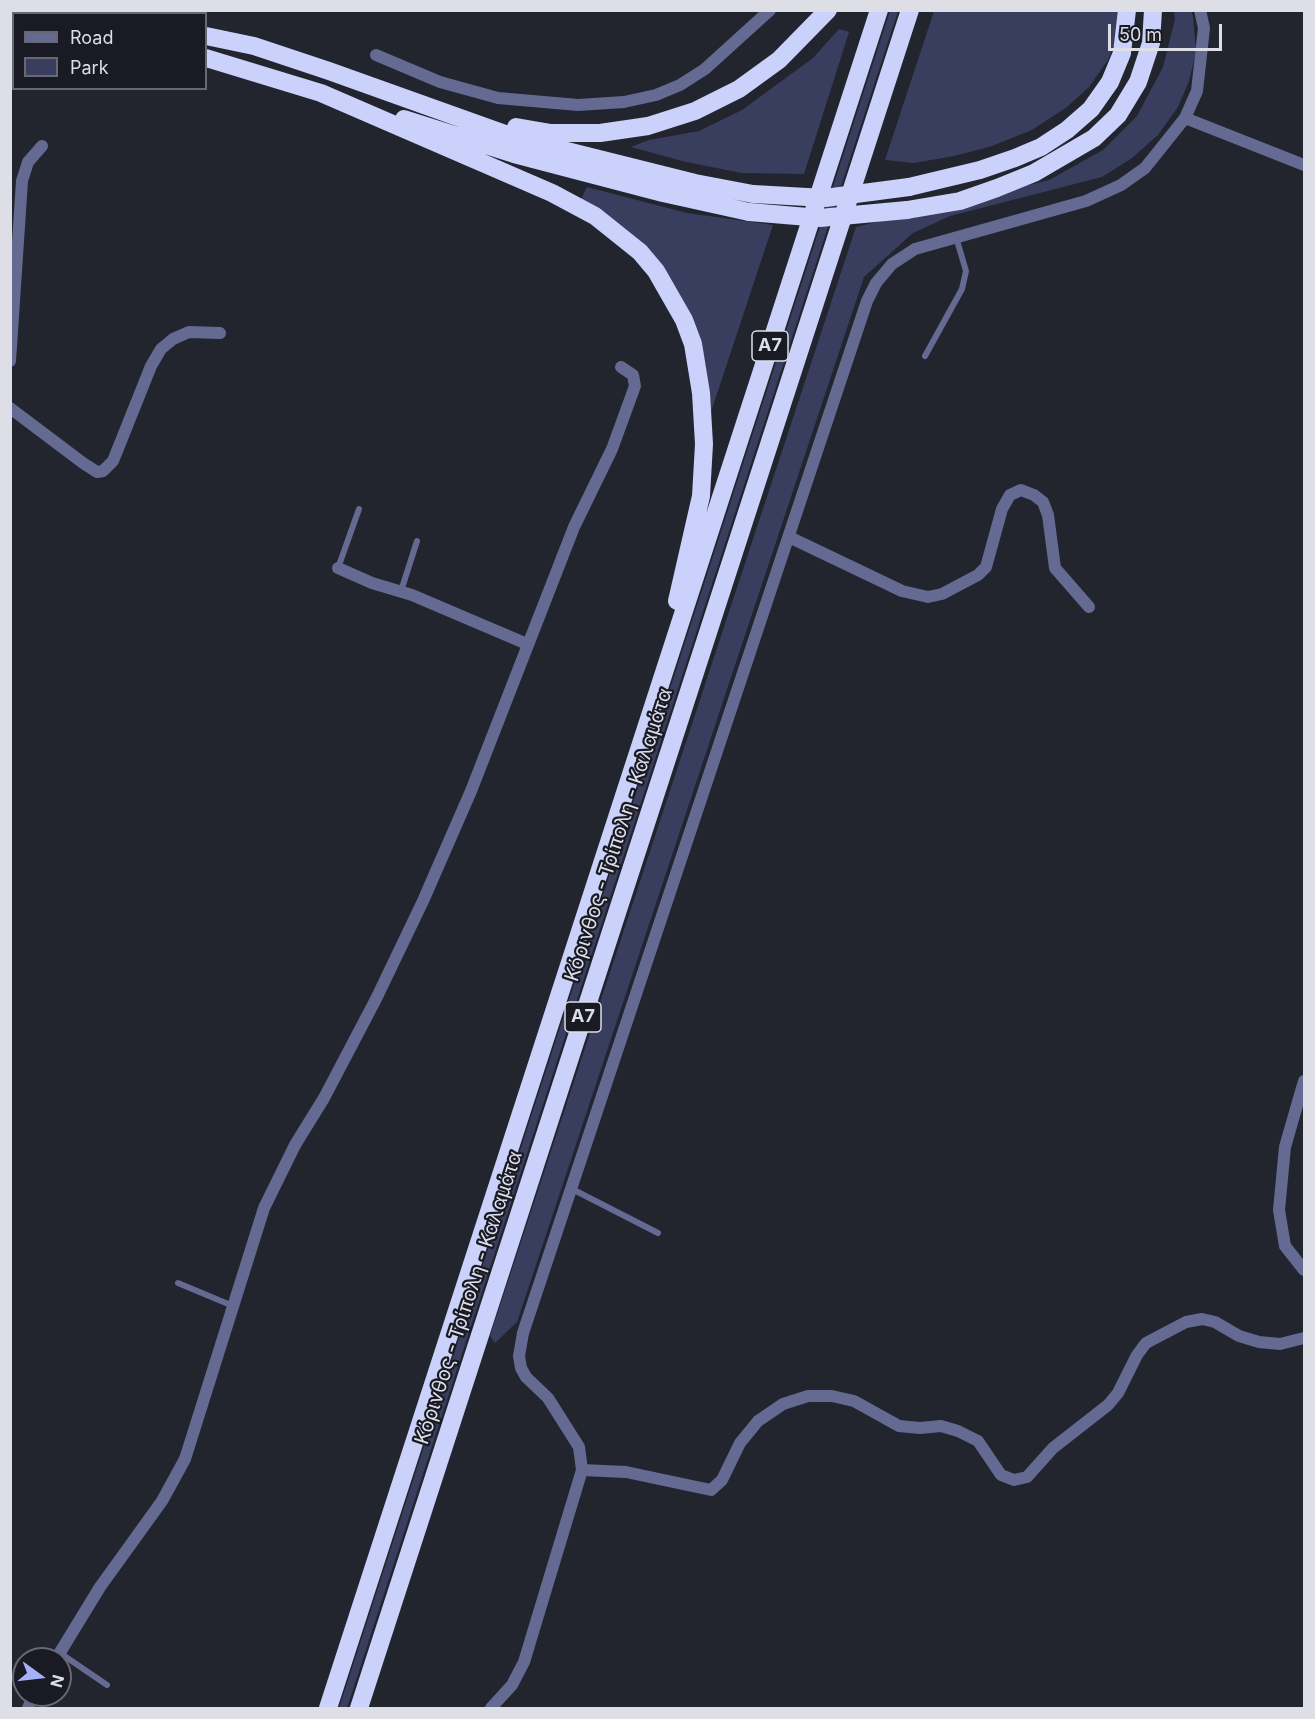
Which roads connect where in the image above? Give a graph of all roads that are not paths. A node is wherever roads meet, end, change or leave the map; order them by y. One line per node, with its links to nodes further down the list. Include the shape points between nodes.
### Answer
1 (770, 10): 9 (street, via 705,69 656,95 624,102 578,105 498,98 440,82)
2 (828, 10): 11 (highway, via 779,60 739,89 695,111 648,126 600,133 551,133 503,125 456,109)
3 (879, 10): 29 (highway, Κόρινθος - Τρίπολη - Καλαμάτα / Α7)
4 (1127, 10): 11 (highway, bridge, via 1122,53 1110,82 1091,109 1041,147 980,170 909,187 825,198 753,194 686,180 519,139)
5 (1153, 10): 12 (highway, bridge, via 1151,43 1138,82 1118,115 1095,138 997,189 960,201 907,210 820,218 749,212 514,154 397,116)
6 (1200, 10): 13 (street, via 1204,28 1202,63 1197,91)
7 (909, 13): 42 (highway, Κόρινθος - Τρίπολη - Καλαμάτα / Α7)
8 (207, 36): 11 (highway, via 254,46)
9 (376, 55)
10 (207, 58): 12 (highway, via 285,80)
11 (404, 99)
12 (358, 108): 29 (highway, via 552,193 595,216 640,252 656,271 684,320 693,344 701,393 703,472)
13 (1185, 118): 15 (street); 16 (street, via 1145,168 1121,185 1053,212)
14 (42, 146): 19 (street, via 28,162 22,181)
15 (1305, 165)
16 (956, 237): 18 (lane, via 966,271 962,289); 23 (street, via 915,249 892,264 876,283 858,323)
17 (220, 333): 21 (street, via 189,332 161,349 113,461 103,471 97,472 83,463)
18 (925, 356)
19 (10, 361)
20 (621, 367): 28 (street, via 634,376 634,390)
21 (10, 408)
22 (359, 509): 25 (lane)
23 (789, 537): 27 (street, via 902,591 928,597 960,585 986,567 1002,508 1010,495 1021,490 1043,502 1055,568); 31 (street)
24 (417, 541): 26 (lane)
25 (339, 568): 26 (street)
26 (401, 591): 28 (street)
27 (1089, 607)
28 (527, 644): 35 (street, via 479,772 423,901 324,1098 275,1184)
29 (661, 682): 41 (highway, Κόρινθος - Τρίπολη - Καλαμάτα / Α7)
30 (1305, 1081): 33 (street, via 1285,1147 1279,1192 1285,1246)
31 (572, 1189): 32 (lane); 37 (street, via 519,1356 526,1377 543,1391 579,1447)
32 (658, 1233)
33 (1305, 1270)
34 (178, 1283): 35 (lane)
35 (233, 1306): 38 (street, via 175,1481 100,1587)
36 (1305, 1338): 37 (street, via 1280,1344 1259,1342 1202,1318 1186,1322 1146,1343 1108,1405 1053,1448 1027,1477 1014,1480 1001,1475 978,1441 958,1431 941,1426 899,1426 854,1401 832,1396 808,1396 783,1404 758,1421 740,1443 722,1480 711,1490 626,1472)
37 (582, 1470): 43 (street, via 524,1662 512,1685)
38 (63, 1647)
39 (72, 1664): 40 (lane)
40 (107, 1684)
41 (328, 1708)
42 (359, 1708)
43 (491, 1708)

